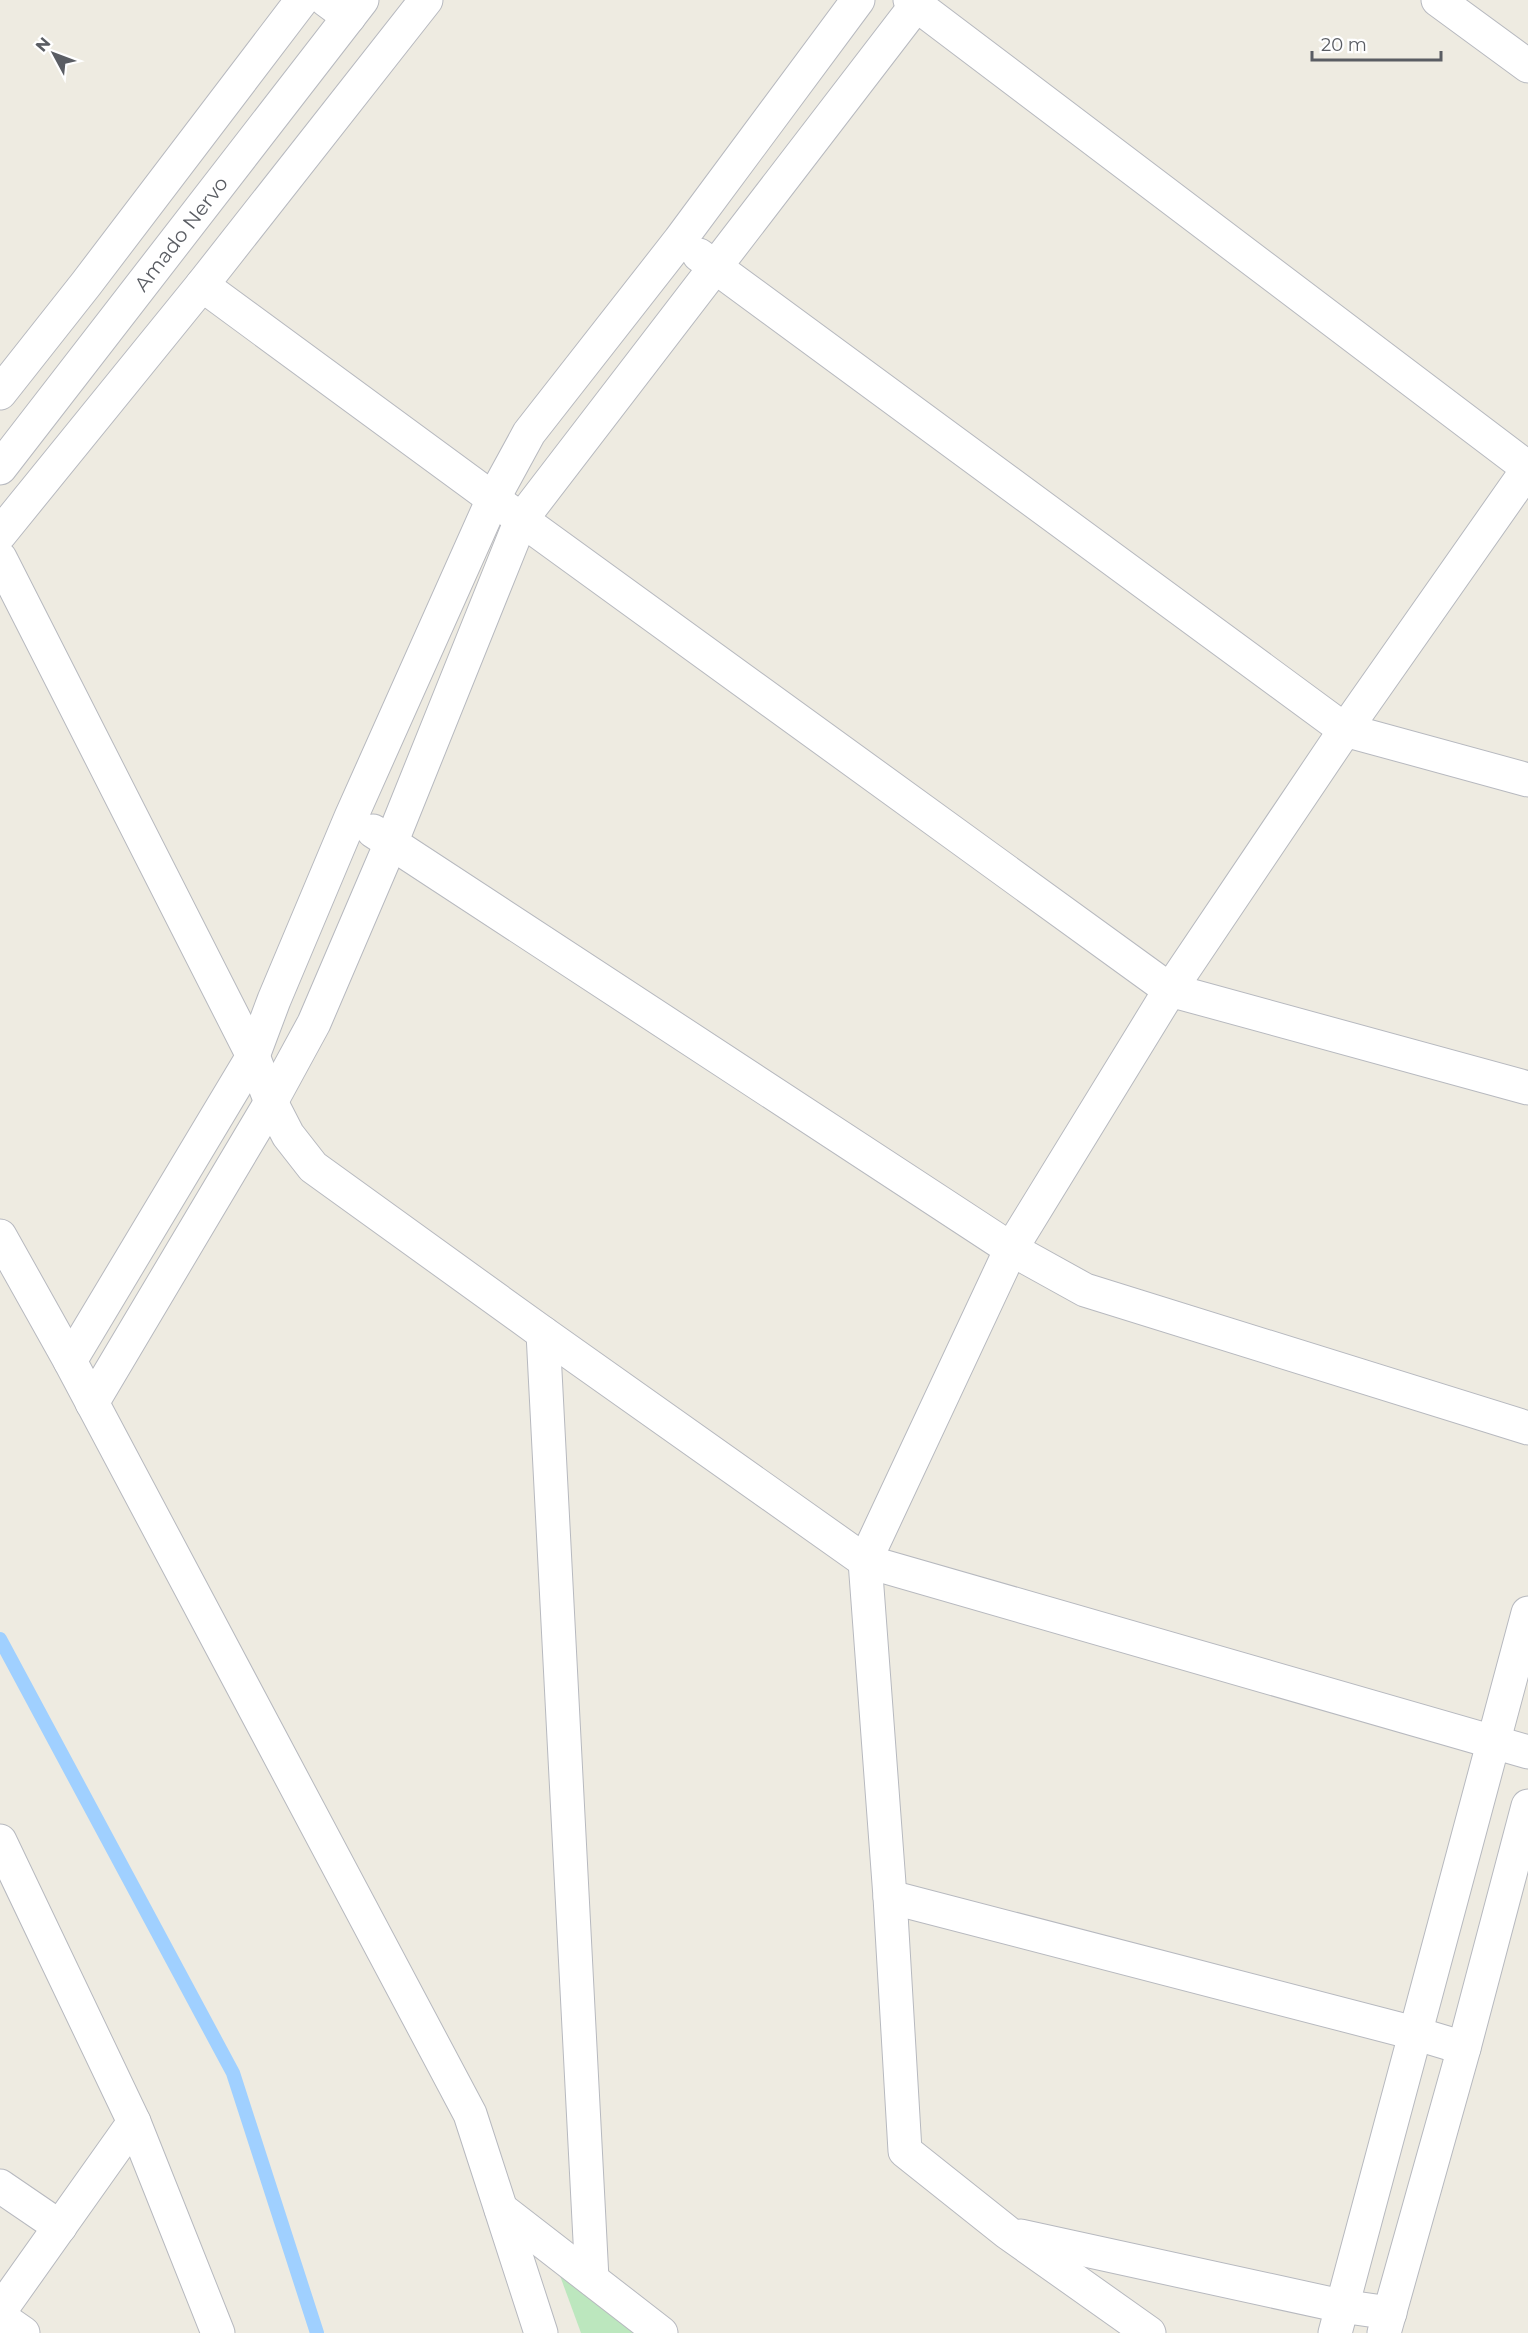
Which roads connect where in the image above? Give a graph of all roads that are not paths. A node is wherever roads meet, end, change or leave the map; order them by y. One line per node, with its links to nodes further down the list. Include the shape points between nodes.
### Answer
1 (302, 0): 11 (street)
2 (426, 0): 10 (street)
3 (858, 0): 8 (street)
4 (1438, 0): 7 (street)
5 (915, 2): 9 (street); 13 (street)
6 (346, 6): 12 (street, Amado Nervo)
7 (1528, 66)
8 (680, 240): 9 (street); 14 (street, via 530,434)
9 (716, 267): 15 (street); 18 (street)
10 (202, 285): 14 (street); 16 (street)
11 (0, 393)
12 (0, 468)
13 (1528, 468): 18 (street)
14 (493, 499): 15 (street); 20 (street)
15 (521, 520): 21 (street); 22 (street)
16 (0, 534)
17 (0, 558): 23 (street)
18 (1345, 730): 19 (street); 22 (street)
19 (1528, 780)
20 (351, 817): 21 (street); 23 (street)
21 (391, 843): 25 (street, via 314,1023); 27 (street)
22 (1170, 990): 24 (street); 27 (street)
23 (253, 1056): 25 (street); 29 (street)
24 (1528, 1088)
25 (271, 1102): 28 (street, via 288,1135 313,1167); 30 (street)
26 (0, 1236): 29 (street)
27 (1011, 1249): 31 (street, via 1085,1290); 32 (street)
28 (543, 1333): 32 (street); 46 (street)
29 (70, 1361): 30 (street)
30 (92, 1403): 43 (street, via 470,2114)
31 (1528, 1428)
32 (865, 1561): 34 (street); 38 (street)
33 (1528, 1613): 34 (street)
34 (1493, 1742): 35 (street); 39 (street)
35 (1528, 1752)
36 (1528, 1806): 40 (street)
37 (0, 1841): 41 (street)
38 (890, 1897): 39 (street); 45 (street, via 905,2151)
39 (1414, 2033): 40 (street); 49 (street)
40 (1464, 2048): 50 (street)
41 (134, 2122): 44 (street); 52 (street)
42 (0, 2186): 44 (street)
43 (501, 2209): 46 (street); 53 (street)
44 (60, 2227): 47 (street)
45 (1008, 2233): 49 (street); 55 (street)
46 (592, 2279): 54 (street)
47 (0, 2311)
48 (0, 2317): 51 (street)
49 (1338, 2320): 50 (street)
50 (1387, 2323)
51 (23, 2333)
52 (218, 2333)
53 (541, 2333)
54 (661, 2333)
55 (1149, 2333)

